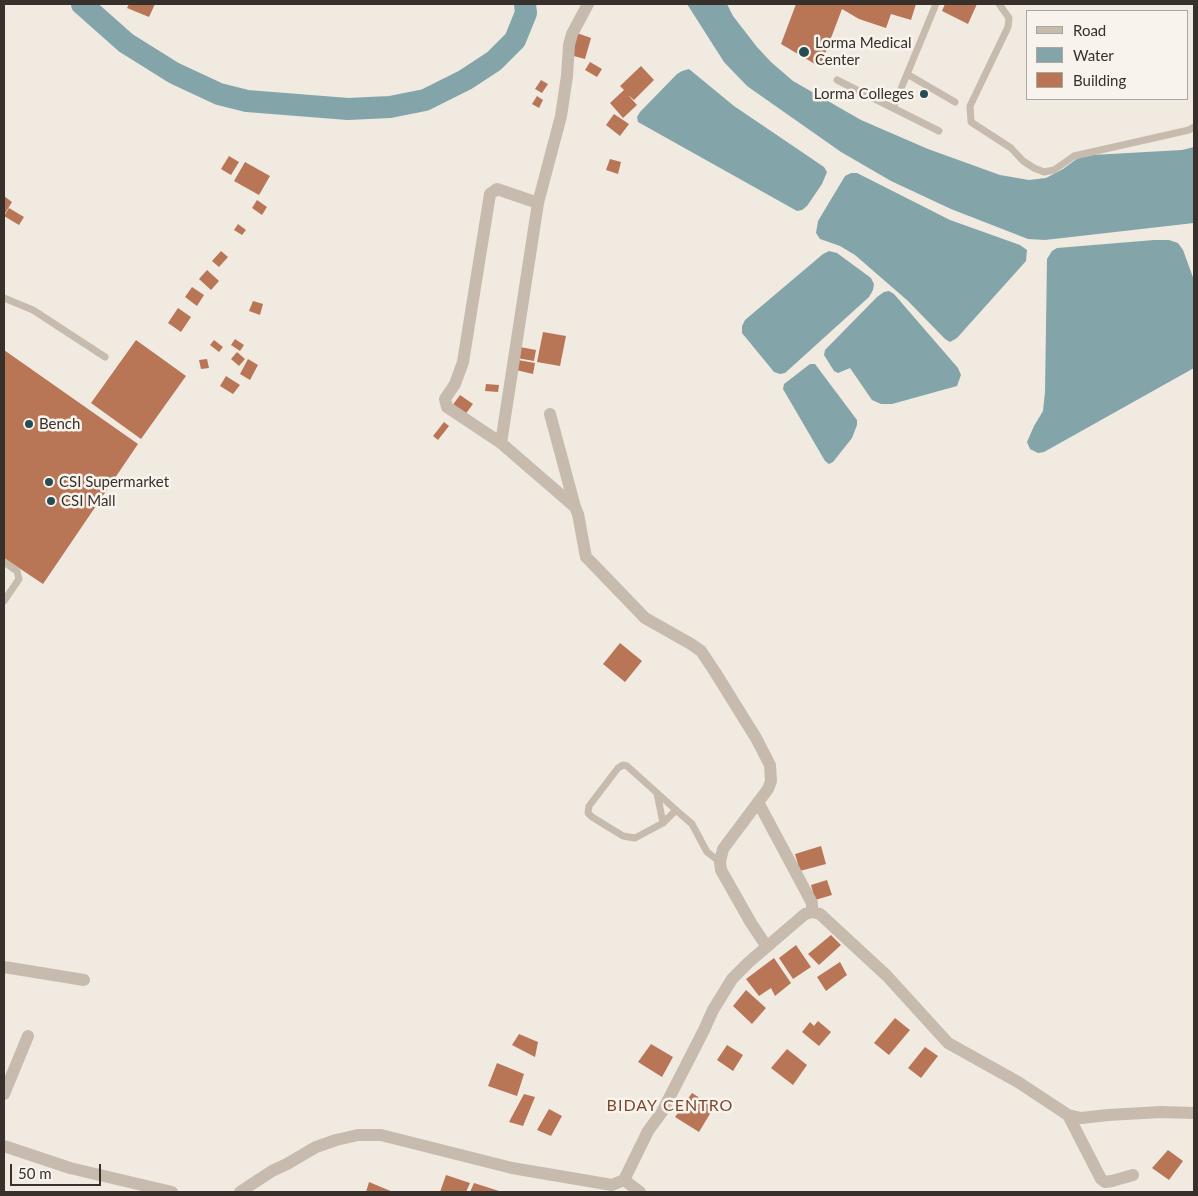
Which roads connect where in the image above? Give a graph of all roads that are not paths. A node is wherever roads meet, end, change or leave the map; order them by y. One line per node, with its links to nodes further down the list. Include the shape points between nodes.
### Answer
1 (588, 4): 10 (street, via 569,45 561,116)
2 (936, 4): 4 (lane)
3 (999, 4): 8 (lane, via 1009,18 1008,27 970,106 971,122 1011,148 1034,168 1044,172 1054,170 1074,156)
4 (907, 74): 6 (lane); 7 (lane)
5 (837, 80): 7 (lane)
6 (955, 102)
7 (893, 108): 9 (lane)
8 (1194, 127)
9 (939, 131)
10 (538, 203): 14 (street); 14 (street, via 497,189 490,194 463,362 445,399 447,407)
11 (4, 298): 12 (lane, via 33,310)
12 (105, 357)
13 (550, 414): 15 (street)
14 (501, 444): 15 (street)
15 (575, 507): 19 (street, via 586,557 646,618 701,652 756,738 770,765 771,782)
16 (4, 562): 17 (lane, via 17,571 20,579)
17 (4, 601)
18 (657, 793): 20 (lane); 21 (lane); 21 (lane, via 623,765 589,806 588,812 629,838 636,838)
19 (758, 802): 22 (street, via 723,849); 23 (street, via 812,903)
20 (676, 810): 21 (lane); 22 (lane, via 692,824 706,852)
21 (663, 823)
22 (720, 862): 24 (street, via 721,870)
23 (812, 912): 24 (street, via 805,914); 30 (street, via 820,914 887,976 948,1043 1018,1082)
24 (767, 947): 33 (street, via 732,979)
25 (4, 967): 26 (street)
26 (84, 980)
27 (28, 1036): 28 (street)
28 (4, 1094)
29 (1194, 1113): 30 (street, via 1081,1118)
30 (1068, 1115): 32 (street, via 1101,1179 1112,1182)
31 (4, 1146): 34 (street, via 70,1168)
32 (1133, 1175)
33 (624, 1180): 35 (street, via 612,1185 512,1168 381,1135 358,1135 316,1147); 36 (street)
34 (172, 1192)
35 (240, 1192)
36 (640, 1192)

